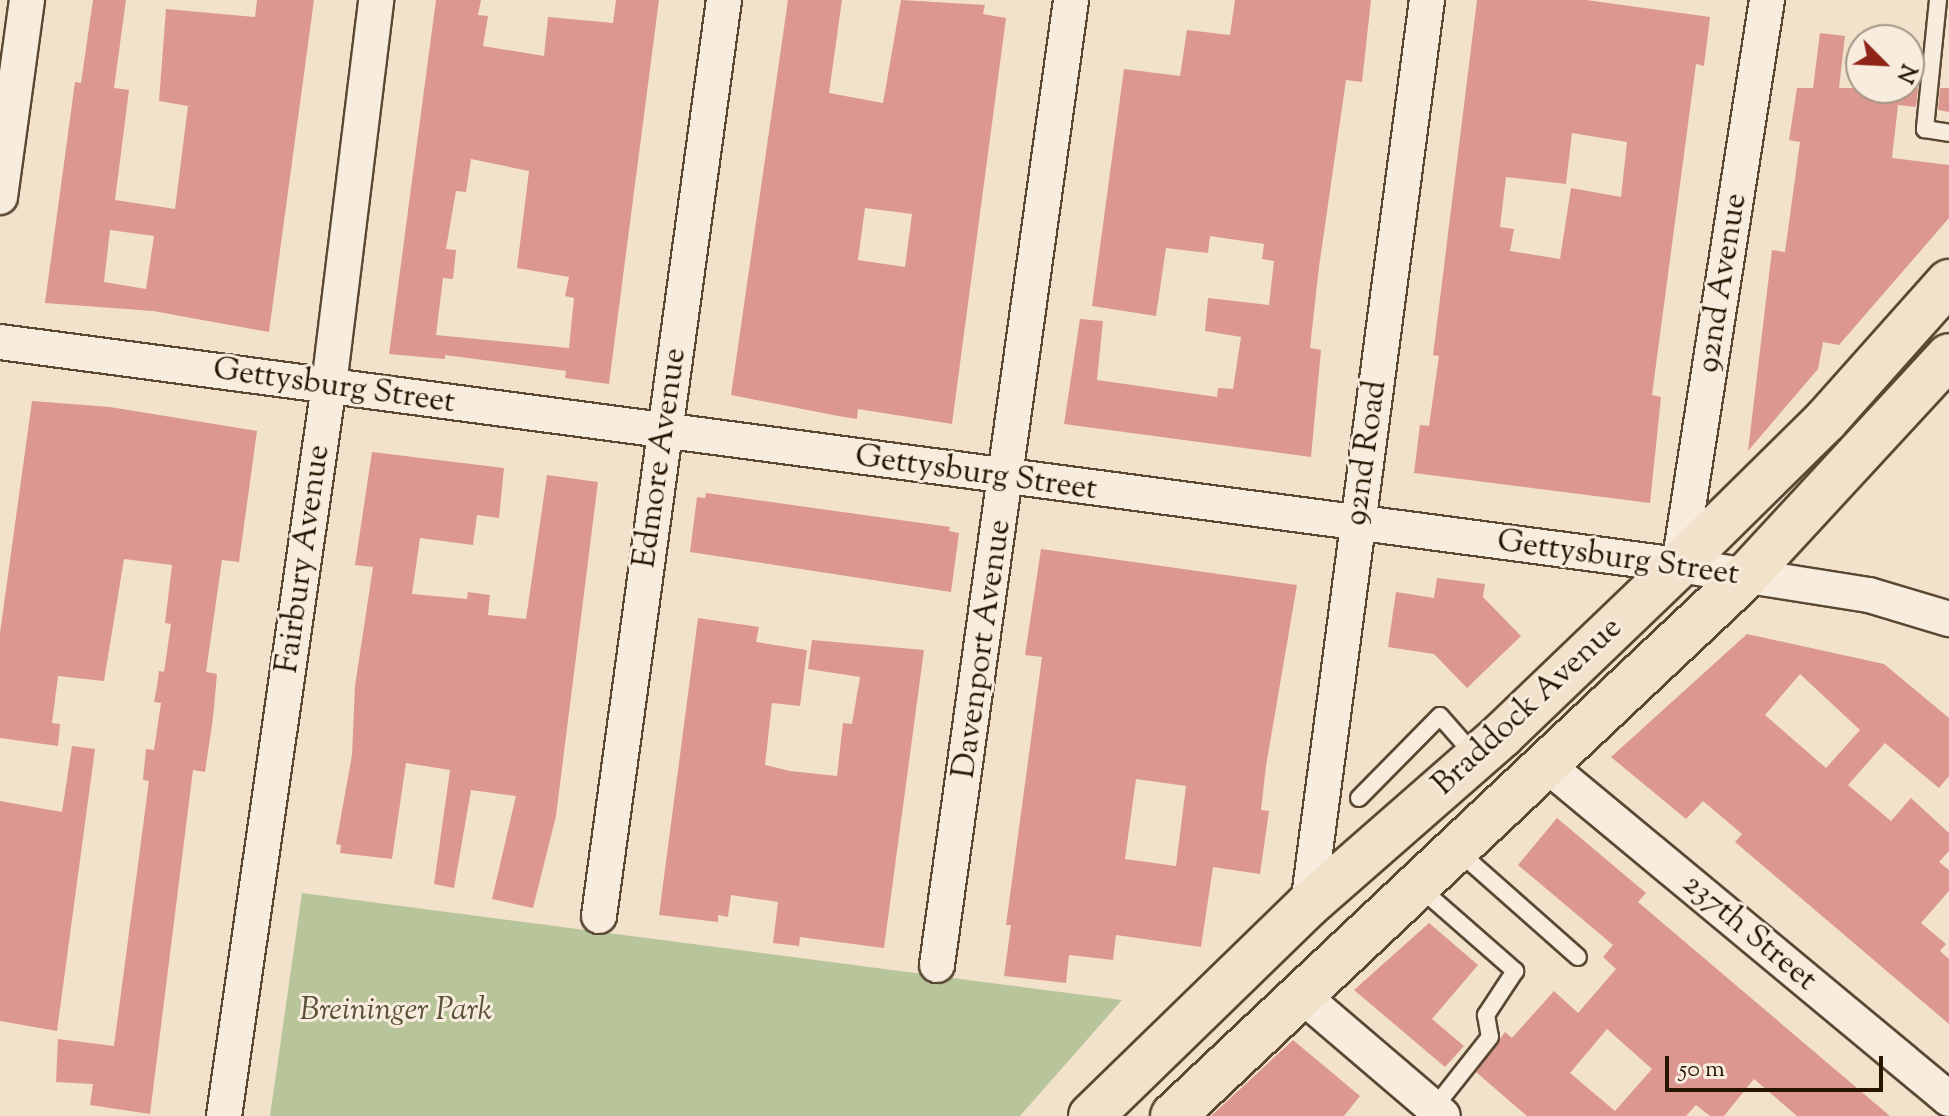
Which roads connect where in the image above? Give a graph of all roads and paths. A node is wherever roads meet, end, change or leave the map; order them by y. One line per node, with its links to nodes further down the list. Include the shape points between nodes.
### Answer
1 (27, 0): 9 (street)
2 (376, 0): 13 (street, Fairbury Avenue)
3 (724, 0): 14 (street, Edmore Avenue)
4 (1071, 0): 15 (street, Davenport Avenue)
5 (1427, 0): 16 (street, 92nd Road)
6 (1767, 0): 17 (street, 92nd Avenue)
7 (1938, 0): 8 (lane, via 1925,129)
8 (1949, 133)
9 (0, 197)
10 (1949, 282): 17 (main road, Braddock Avenue, via 1826,420)
11 (0, 342): 13 (street, Gettysburg Street)
12 (1949, 356): 18 (main road, Braddock Avenue)
13 (329, 385): 14 (street, Gettysburg Street); 32 (street, Fairbury Avenue)
14 (665, 432): 15 (street, Gettysburg Street); 26 (street, Edmore Avenue)
15 (1007, 478): 16 (street, Gettysburg Street); 28 (street, Davenport Avenue)
16 (1358, 524): 17 (street, Gettysburg Street); 25 (street, 92nd Road)
17 (1679, 565): 18 (street, Gettysburg Street); 20 (main road, Braddock Avenue)
18 (1746, 576): 19 (street, Gettysburg Street, via 1869,595); 21 (main road, Braddock Avenue)
19 (1949, 619)
20 (1477, 758): 22 (lane, via 1440,716); 25 (main road, Braddock Avenue)
21 (1549, 767): 23 (main road, Braddock Avenue); 30 (street, 237th Street)
22 (1359, 798)
23 (1456, 850): 24 (main road, Braddock Avenue); 27 (lane)
24 (1417, 886): 29 (main road, Braddock Avenue); 31 (lane, via 1515,971 1486,1015 1490,1037)
25 (1308, 905): 33 (main road, Braddock Avenue)
26 (599, 916)
27 (1578, 957)
28 (937, 965)
29 (1299, 993): 31 (street); 34 (main road, Braddock Avenue)
30 (1949, 1099)
31 (1439, 1112)
32 (224, 1116)
33 (1091, 1116)
34 (1173, 1116)

